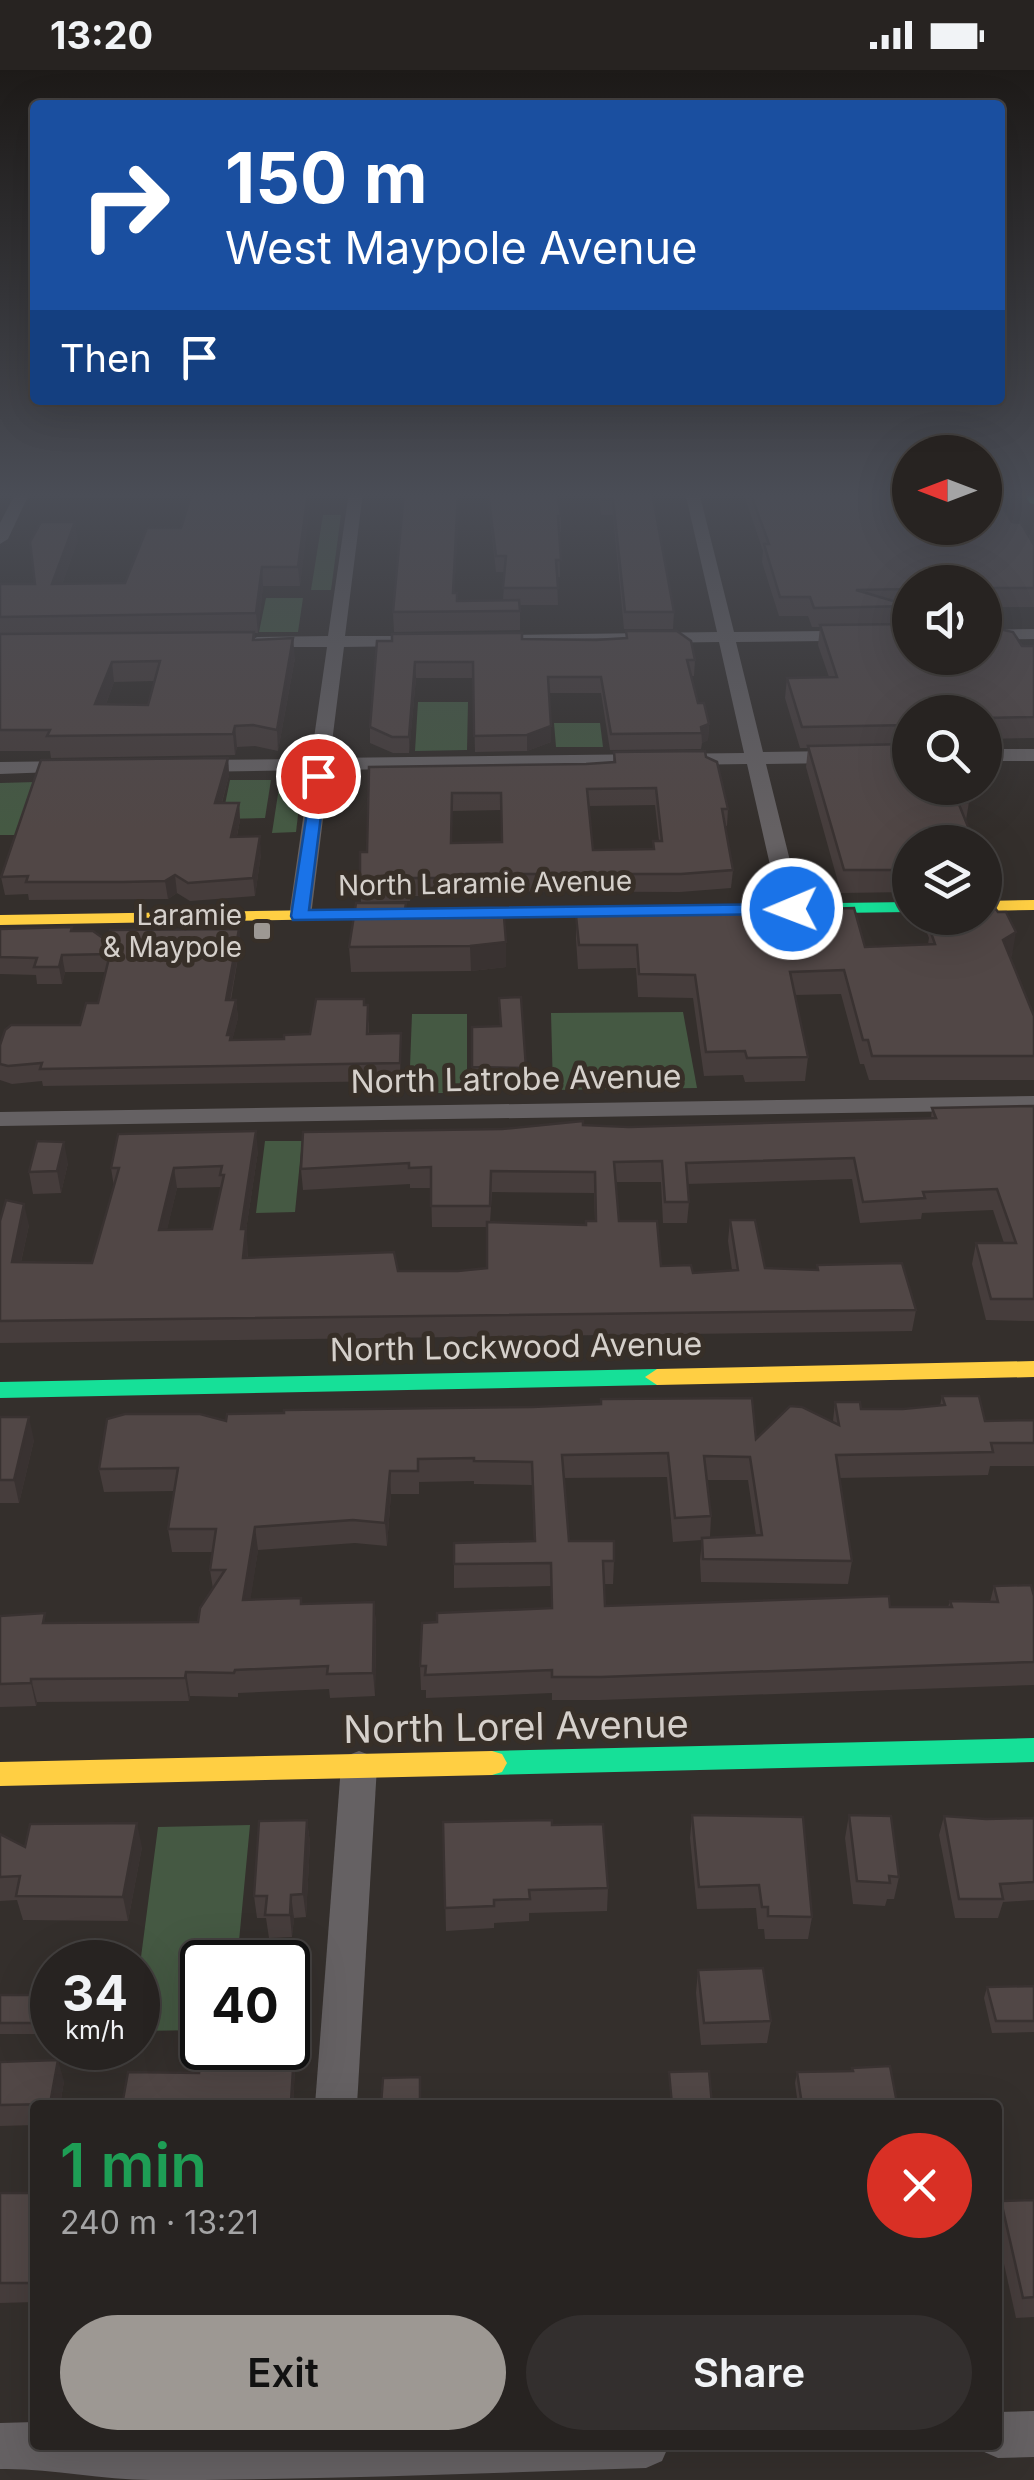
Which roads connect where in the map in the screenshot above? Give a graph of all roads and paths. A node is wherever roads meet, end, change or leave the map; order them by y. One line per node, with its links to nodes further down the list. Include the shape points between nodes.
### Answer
1 (341, 604): 10 (street)
2 (718, 604): 6 (street)
3 (1034, 634): 4 (street)
4 (1002, 635)
5 (892, 636): 6 (street)
6 (726, 638): 8 (street); 14 (street)
7 (427, 640): 10 (street)
8 (480, 640)
9 (240, 642): 10 (street)
10 (336, 642): 15 (street)
11 (1034, 754): 12 (street)
12 (1002, 755)
13 (892, 756): 14 (street)
14 (756, 758): 15 (street); 24 (street)
15 (320, 764): 16 (street); 25 (street)
16 (180, 766)
17 (100, 767): 18 (street)
18 (0, 768)
19 (1034, 882): 20 (street)
20 (1034, 890)
21 (1002, 906): 22 (street)
22 (1034, 906)
23 (892, 908): 24 (street, North Laramie Avenue)
24 (792, 909): 25 (street, North Laramie Avenue)
25 (300, 916): 26 (street, North Laramie Avenue)
26 (0, 920)
27 (1034, 1103): 28 (street, North Latrobe Avenue)
28 (0, 1120)
29 (1034, 1370): 30 (street, North Lockwood Avenue)
30 (0, 1390)
31 (1034, 1750): 32 (street, North Lorel Avenue)
32 (358, 1766): 33 (street, North Lorel Avenue); 34 (street)
33 (0, 1774)
34 (336, 2100)
35 (1034, 2434): 36 (street)
36 (1002, 2435)
37 (0, 2446): 38 (street)
38 (30, 2446)
39 (39, 2450): 41 (street)
40 (314, 2450): 41 (street, via 128,2459)
41 (78, 2468)

